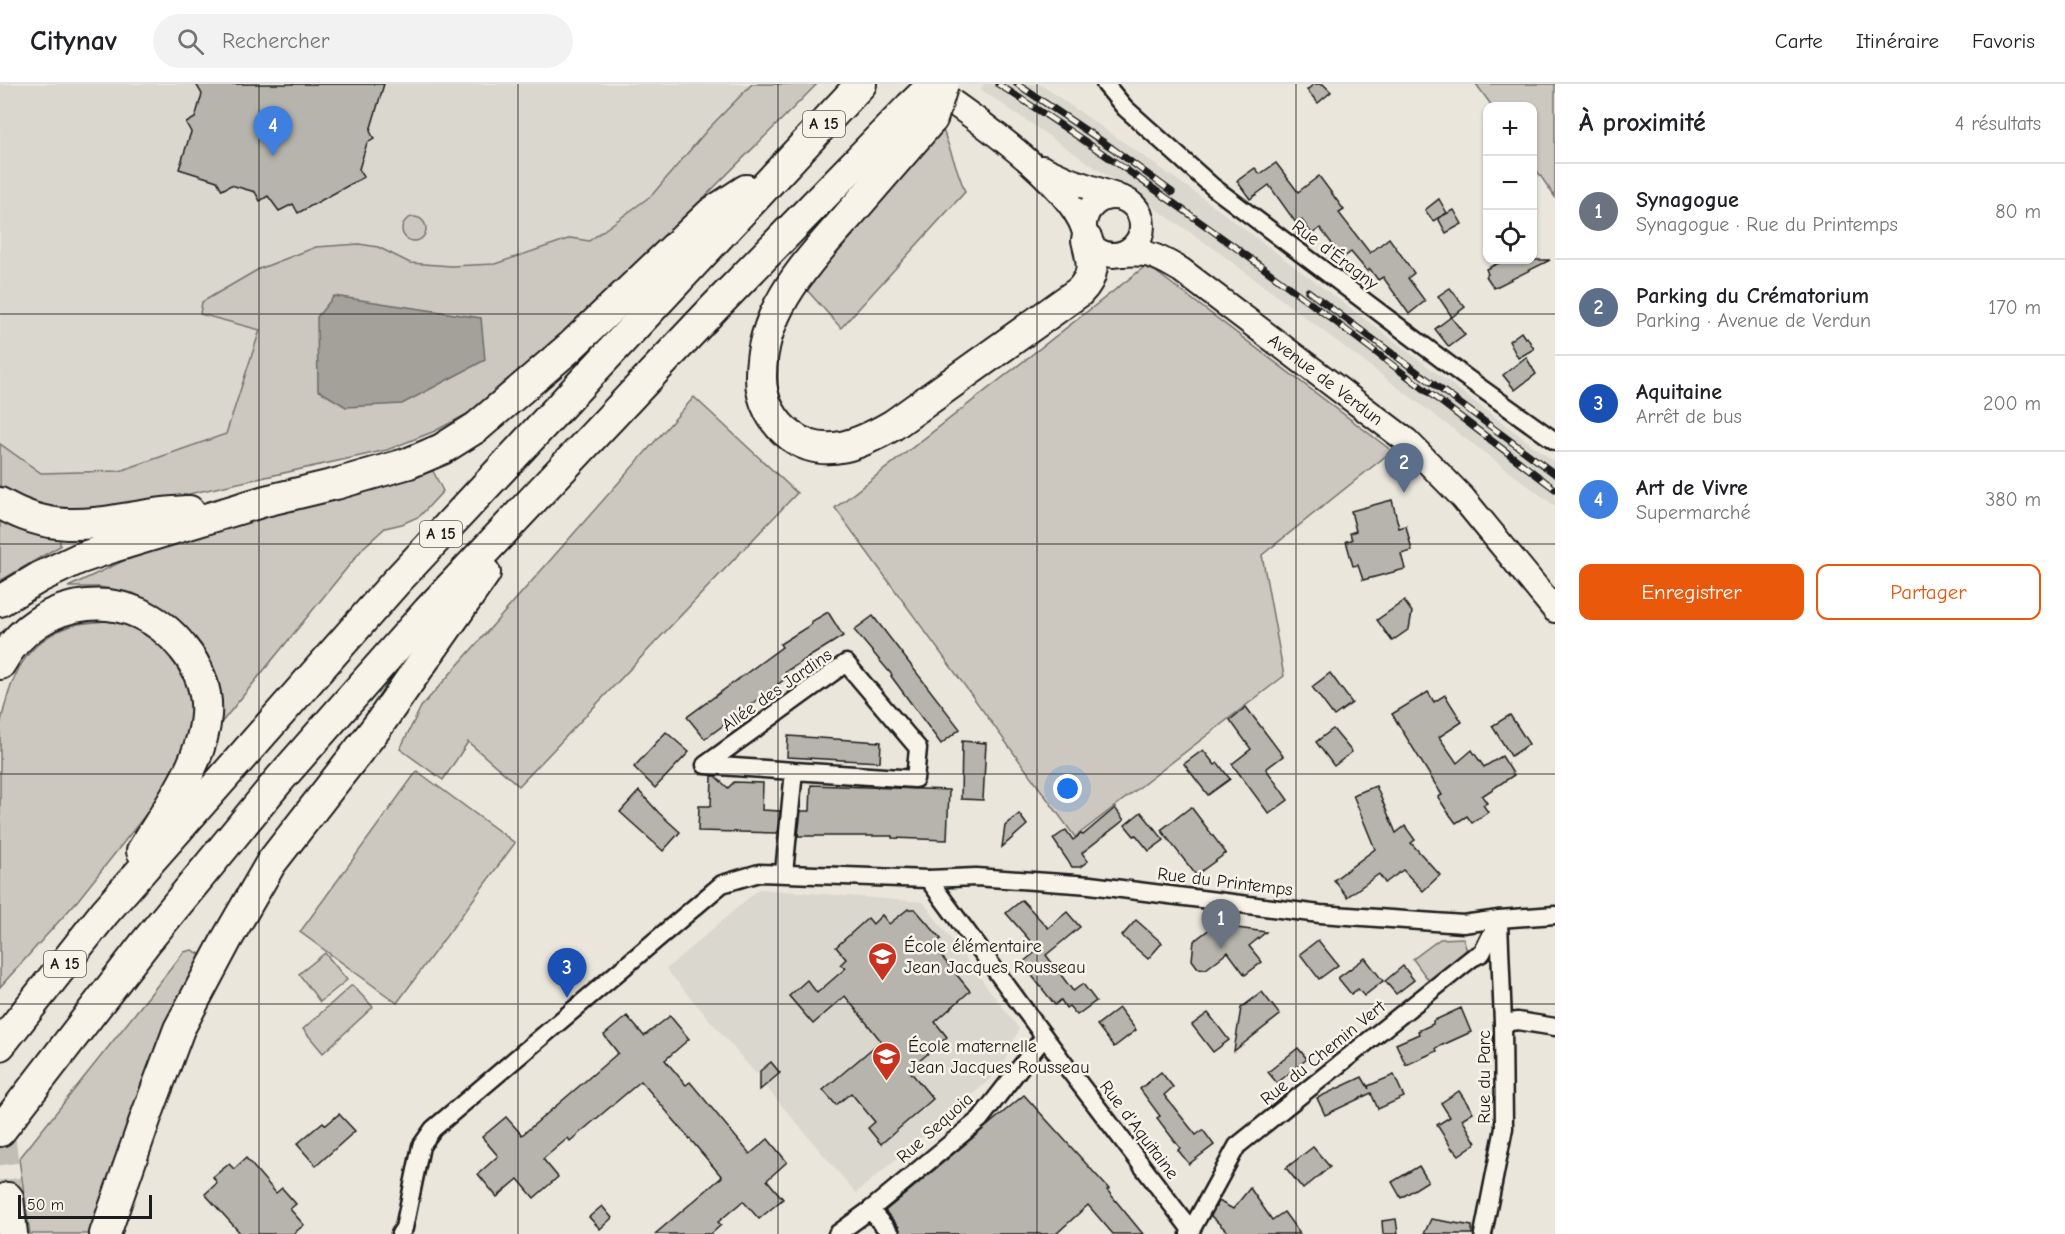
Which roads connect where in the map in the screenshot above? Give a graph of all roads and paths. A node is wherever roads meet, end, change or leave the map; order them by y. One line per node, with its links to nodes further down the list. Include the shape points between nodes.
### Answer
1 (861, 84): 7 (highway, A 15)
2 (934, 84): 5 (highway, A 15, bridge)
3 (943, 84): 5 (highway, bridge)
4 (1105, 84): 13 (street, Rue d'Éragny, via 1125,108 1213,187)
5 (923, 103): 6 (main road); 10 (highway, via 808,262 776,310 766,333 761,385 764,400 779,426 793,438 820,448 836,448 865,441 893,425 1079,292 1092,271); 14 (highway, A 15, via 715,307)
6 (1028, 160): 8 (main road, via 1071,181); 10 (main road, via 1069,204)
7 (786, 163): 16 (highway, via 711,213 569,348 477,427 409,463); 23 (highway, A 15, via 395,583)
8 (1116, 196): 9 (main road, via 1131,202); 10 (main road, via 1104,197 1090,207 1084,217)
9 (1141, 216): 11 (main road, via 1143,228 1139,239); 12 (main road, Avenue de Verdun)
10 (1086, 234): 11 (main road, via 1100,252)
11 (1122, 254): 12 (main road, Avenue de Verdun, via 1145,253)
12 (1181, 270): 18 (main road, Avenue de Verdun, via 1407,441 1463,498)
13 (1555, 441)
14 (547, 484): 30 (highway, A 15, via 279,780 146,942); 36 (highway, via 377,727 271,863 179,1029)
15 (0, 503): 16 (highway, via 17,513 57,525 88,525 171,511)
16 (240, 509): 17 (highway, via 78,560)
17 (0, 601)
18 (1555, 610)
19 (0, 664): 23 (highway, via 21,634 48,615 84,605 132,610 155,621 177,639 194,661 204,687 207,714 202,741 189,772)
20 (794, 771): 20 (street, Allée des Jardins, via 915,779 918,748 846,663 705,765); 21 (street)
21 (784, 873): 22 (street, Rue du Printemps); 33 (street, Rue du Printemps, via 759,873 722,884 433,1129 421,1146)
22 (928, 879): 25 (street, Rue du Printemps, via 976,877 1090,885 1320,914 1463,924); 28 (street, Rue d'Aquitaine)
23 (105, 912): 29 (highway, A 15)
24 (1555, 915): 25 (street, Rue du Printemps)
25 (1499, 919): 26 (street, Rue du Parc); 34 (street, Rue du Chemin Vert, via 1482,953 1237,1146)
26 (1503, 1023): 27 (street, via 1518,1021); 39 (street, Rue du Parc, via 1504,1128)
27 (1555, 1027)
28 (1044, 1036): 32 (street, Rue Sequoia, via 980,1119); 34 (street, Rue d'Aquitaine)
29 (0, 1044)
30 (0, 1131)
31 (8, 1198): 35 (highway)
32 (870, 1210): 37 (street, Rue Sequoia); 38 (street)
33 (404, 1232)
34 (1190, 1232)
35 (12, 1234)
36 (105, 1234)
37 (837, 1234)
38 (891, 1234)
39 (1483, 1234)

